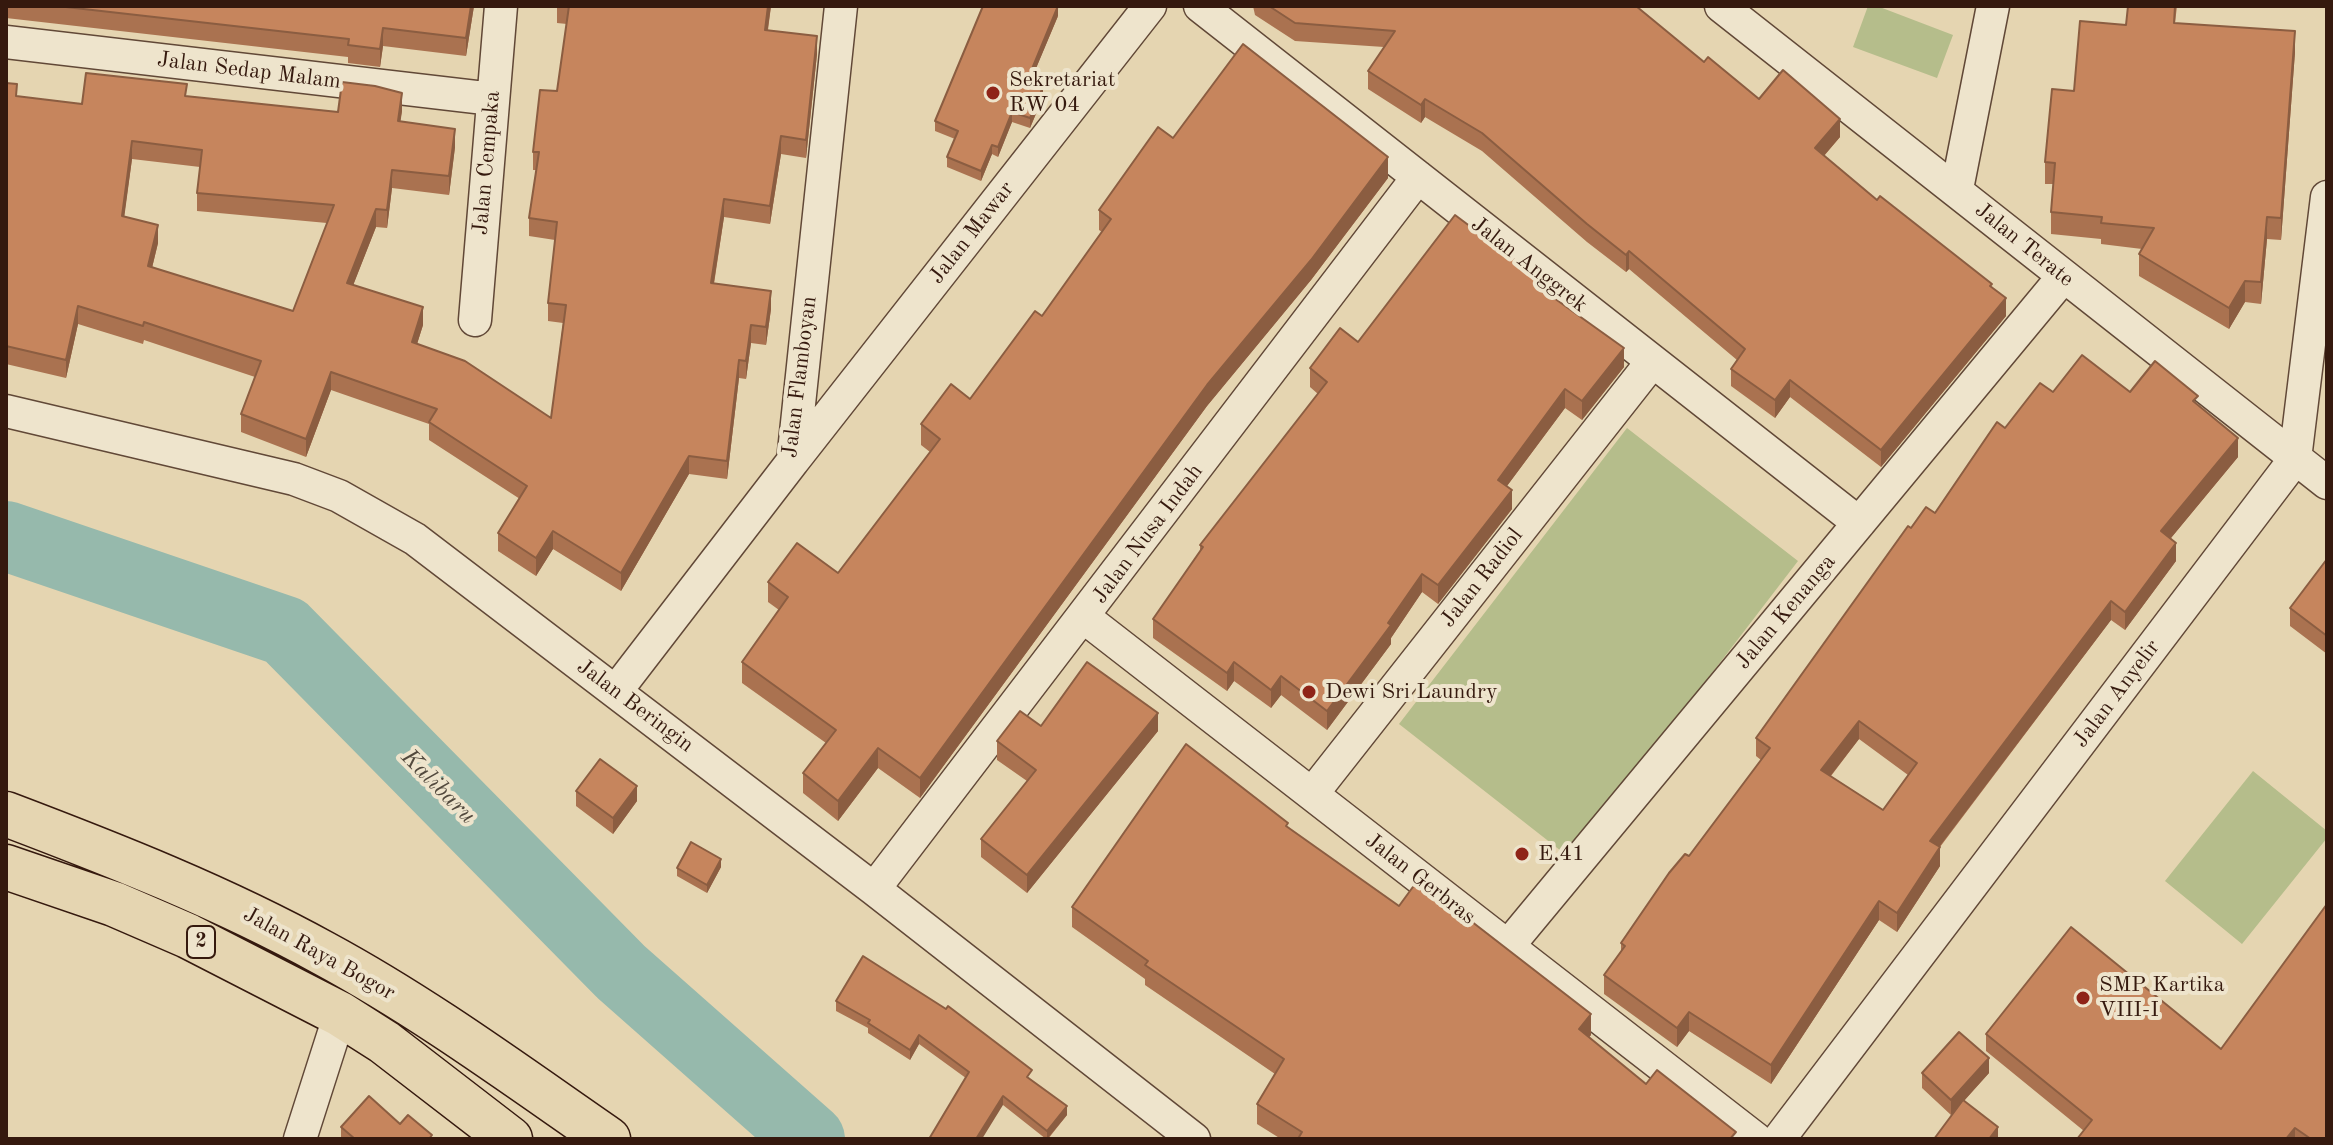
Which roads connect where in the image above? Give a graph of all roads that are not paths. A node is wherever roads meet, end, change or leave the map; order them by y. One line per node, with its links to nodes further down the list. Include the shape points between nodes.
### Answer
1 (501, 6): 8 (street, Jalan Cempaka)
2 (841, 6): 17 (street, Jalan Flamboyan)
3 (1150, 6): 17 (street, Jalan Mawar)
4 (1200, 6): 9 (street, Jalan Anggrek)
5 (1721, 6): 10 (street, Jalan Terate)
6 (1993, 6): 10 (street)
7 (6, 42): 8 (street, Jalan Sedap Malam)
8 (493, 99): 13 (street, Jalan Cempaka)
9 (1418, 177): 14 (street, Jalan Anggrek); 20 (street, Jalan Nusa Indah)
10 (1957, 189): 12 (street, Jalan Terate)
11 (2327, 197): 16 (street)
12 (2063, 277): 16 (street, Jalan Terate); 19 (street, Jalan Kenanga)
13 (475, 320)
14 (1652, 362): 19 (street, Jalan Anggrek); 22 (street, Jalan Radiol)
15 (6, 411): 21 (street, Jalan Beringin, via 218,458 339,496 415,539)
16 (2295, 459): 18 (street, Jalan Terate); 33 (street, Jalan Anyelir)
17 (793, 461): 21 (street, Jalan Flamboyan)
18 (2327, 483)
19 (1859, 523): 26 (street, Jalan Kenanga)
20 (1085, 618): 22 (street, Jalan Gerbras); 25 (street, Jalan Nusa Indah)
21 (616, 691): 25 (street, Jalan Beringin)
22 (1312, 794): 26 (street, Jalan Gerbras)
23 (6, 814): 30 (highway, Jalan Raya Bogor / 2, via 180,883 321,952 460,1035)
24 (6, 867): 27 (highway, Jalan Raya Bogor / 2, via 188,936)
25 (874, 889): 31 (street, Jalan Beringin)
26 (1508, 946): 32 (street, Jalan Gerbras)
27 (340, 1014): 28 (street); 29 (highway, Jalan Raya Bogor / 2)
28 (300, 1139)
29 (510, 1139)
30 (608, 1139)
31 (1194, 1139)
32 (1756, 1139)
33 (1779, 1139)

